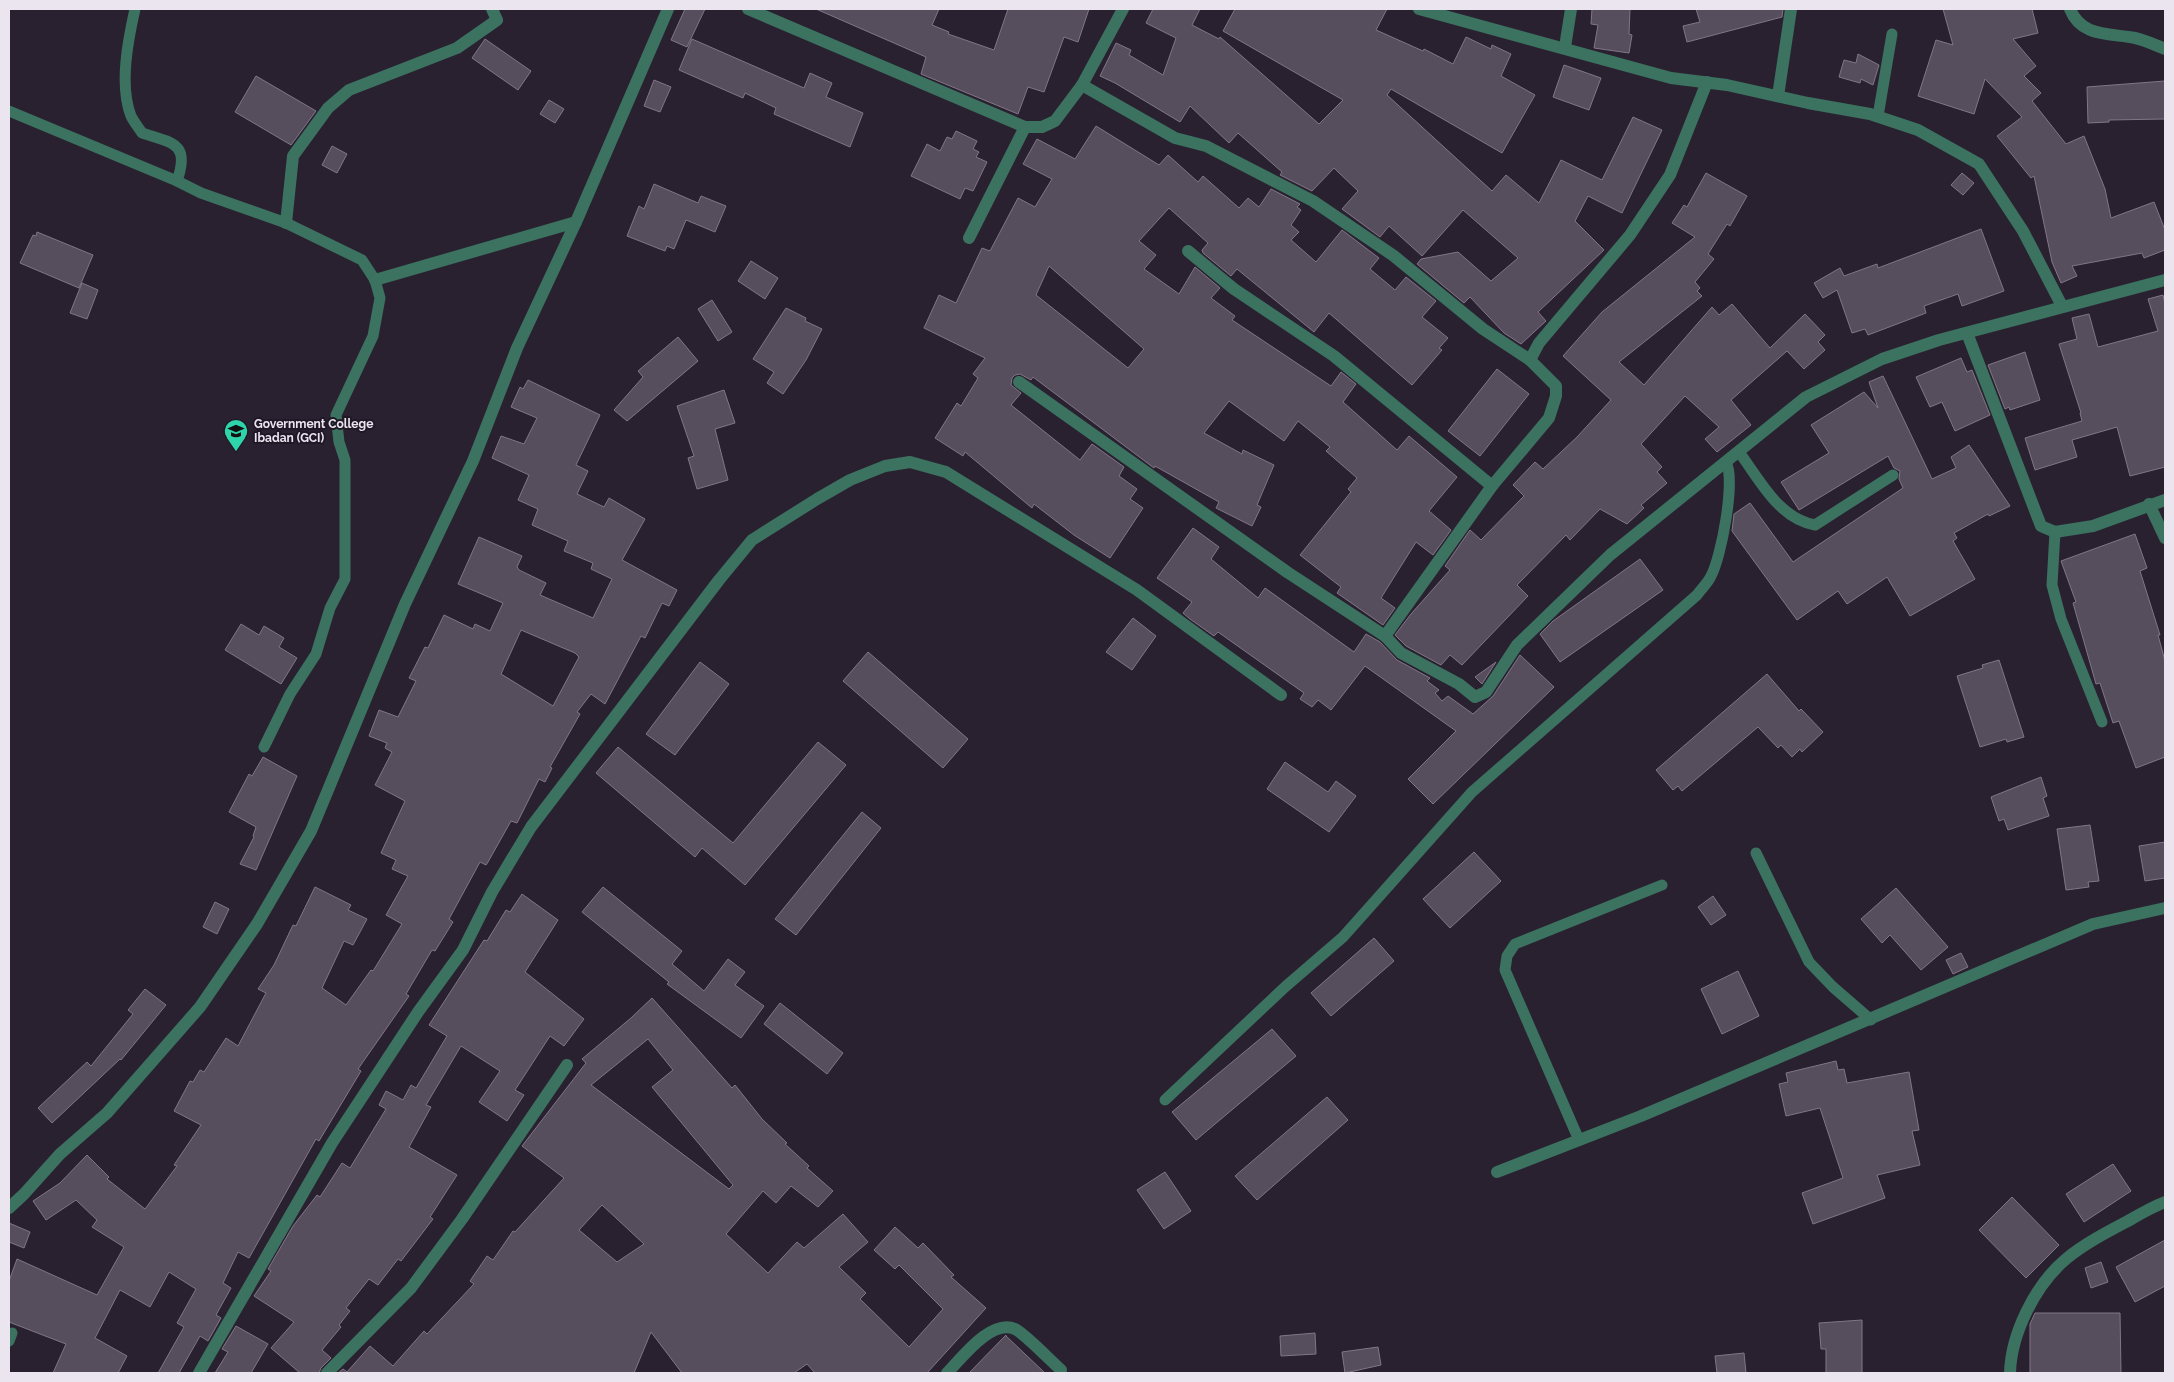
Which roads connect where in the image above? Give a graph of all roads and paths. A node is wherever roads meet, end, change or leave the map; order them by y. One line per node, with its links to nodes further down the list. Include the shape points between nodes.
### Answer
1 (135, 9): 19 (lane, via 127,42 126,83 131,116 142,133 178,148 183,164)
2 (492, 9): 21 (street, via 497,20 457,48 349,90 328,108 293,156)
3 (668, 9): 20 (street)
4 (748, 9): 18 (street)
5 (1123, 9): 14 (street)
6 (1419, 9): 11 (street)
7 (1571, 9): 11 (street)
8 (1790, 9): 15 (street)
9 (2070, 9): 12 (street, via 2075,20 2092,32 2138,38)
10 (1892, 34): 17 (lane)
11 (1565, 48): 13 (street, via 1672,78)
12 (2165, 49)
13 (1707, 82): 15 (street); 28 (street, via 1670,175 1630,235 1538,343)
14 (1082, 84): 18 (street, via 1055,121 1042,127); 28 (street, via 1175,138 1206,146 1313,201 1394,256 1483,328)
15 (1778, 96): 17 (street)
16 (9, 112): 19 (lane)
17 (1878, 116): 26 (street, via 1918,130 1979,164 2023,231)
18 (1025, 127): 22 (street)
19 (177, 182): 21 (lane)
20 (576, 222): 24 (street); 51 (street, via 517,348 473,461 405,604 311,831 257,924 200,1007 106,1113 60,1154)
21 (286, 223): 24 (lane, via 362,260)
22 (969, 238)
23 (1188, 251): 33 (street, via 1234,289 1334,356)
24 (375, 280): 41 (lane, via 380,298 373,336 336,415 344,460 345,579 330,608 316,654 290,694)
25 (2165, 280): 26 (street)
26 (2062, 306): 27 (street)
27 (1967, 333): 30 (street, via 1882,359 1806,397); 36 (street, via 2035,513 2041,526)
28 (1530, 360): 33 (street, via 1552,380 1556,396 1549,418)
29 (1019, 382): 38 (street, via 1287,572)
30 (1738, 452): 31 (street); 32 (lane, via 1782,509 1802,522 1815,525)
31 (1726, 462): 38 (street, via 1610,555 1517,645 1486,692 1475,697 1459,684 1400,653); 47 (lane, via 1731,476 1718,558 1711,577 1697,595 1472,792 1343,937)
32 (1893, 475)
33 (1492, 486): 38 (street)
34 (2165, 500): 35 (street)
35 (2149, 504): 36 (street, via 2093,526); 37 (street)
36 (2055, 532): 40 (lane, via 2052,585 2061,618)
37 (2165, 538)
38 (1385, 636)
39 (1281, 695): 53 (street, via 1137,590 946,472 910,462 885,466 850,480 817,499 752,540 532,827 492,892 463,950 332,1143)
40 (2102, 722)
41 (264, 747)
42 (1756, 853): 45 (lane, via 1809,962 1833,988)
43 (1662, 885): 48 (lane, via 1515,944 1507,956 1505,970)
44 (2165, 908): 45 (street, via 2092,924)
45 (1871, 1020): 48 (street)
46 (567, 1065): 54 (street, via 411,1288)
47 (1165, 1100)
48 (1579, 1140): 49 (street)
49 (1497, 1172)
50 (2165, 1202): 56 (street, via 2105,1233 2065,1260 2039,1290 2024,1314 2010,1355)
51 (9, 1208)
52 (1061, 1370): 55 (street, via 1015,1329 1004,1328 991,1331 978,1341)
53 (199, 1373)
54 (327, 1373)
55 (947, 1373)
56 (2010, 1373)

